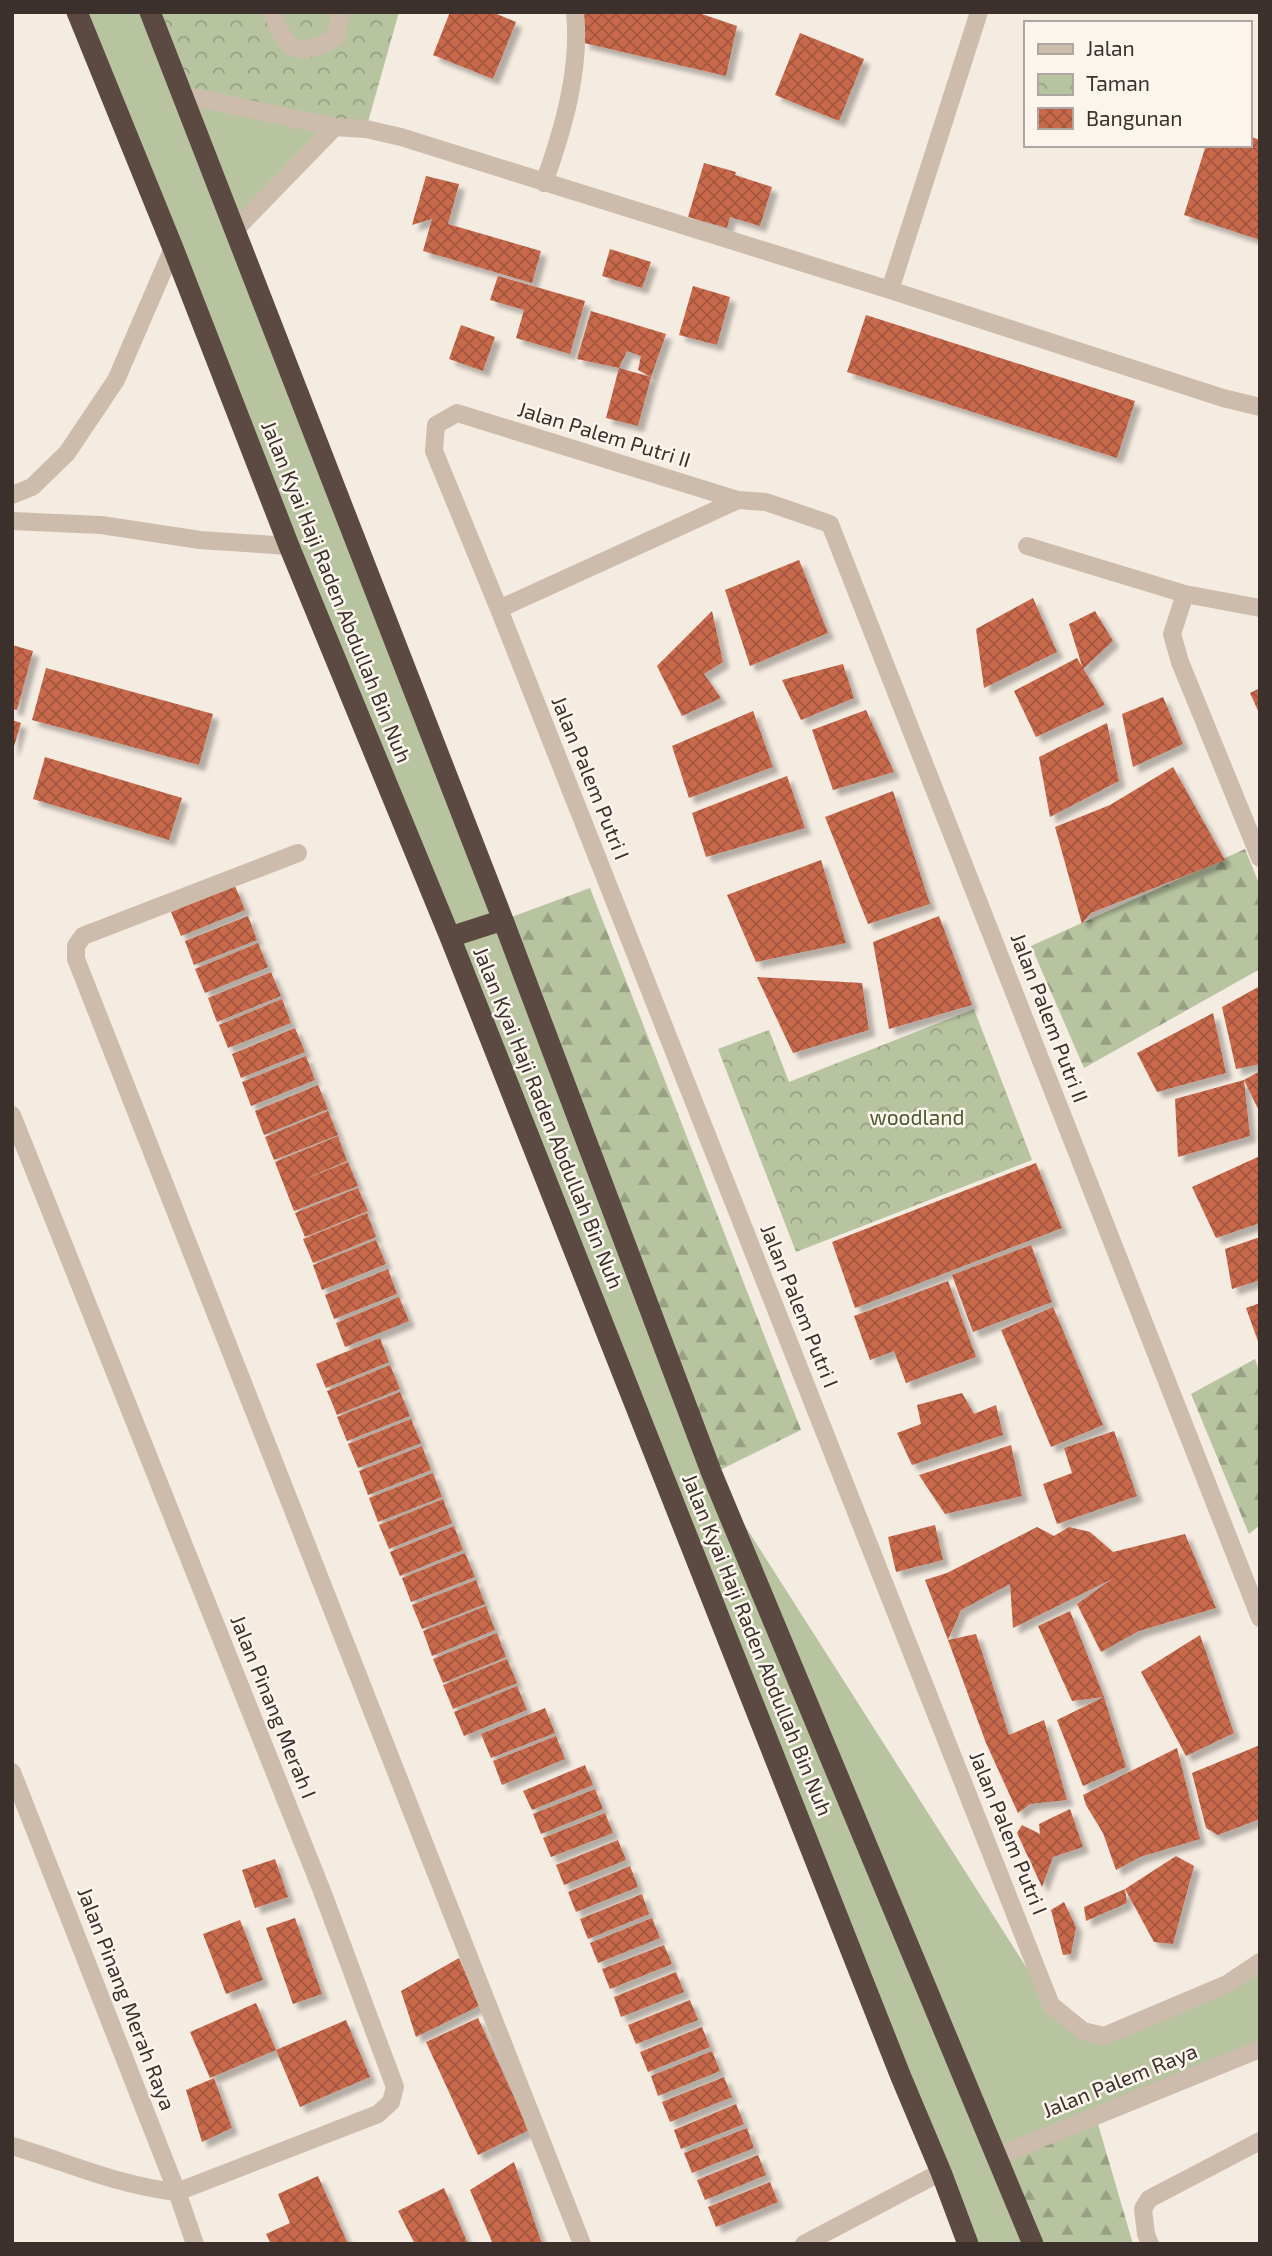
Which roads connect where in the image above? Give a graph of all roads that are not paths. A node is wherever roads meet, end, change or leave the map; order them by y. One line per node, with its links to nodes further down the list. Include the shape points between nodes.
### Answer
1 (77, 12): 11 (highway, Jalan Kyai Haji Raden Abdullah Bin Nuh)
2 (150, 12): 7 (highway, Jalan Kyai Haji Raden Abdullah Bin Nuh)
3 (272, 12): 4 (street, via 286,42 303,51 336,37)
4 (341, 12)
5 (575, 12): 9 (street, via 572,78)
6 (979, 12): 12 (street)
7 (183, 95): 8 (street); 10 (highway, Jalan Kyai Haji Raden Abdullah Bin Nuh)
8 (335, 127): 9 (street, via 401,137); 10 (street)
9 (544, 183): 12 (street)
10 (235, 230): 25 (highway, Jalan Kyai Haji Raden Abdullah Bin Nuh)
11 (173, 248): 15 (street, via 116,380 67,453 32,487); 18 (highway, Jalan Kyai Haji Raden Abdullah Bin Nuh)
12 (890, 290): 13 (street)
13 (1260, 407)
14 (457, 413): 16 (street, Jalan Palem Putri II); 22 (street, Jalan Palem Putri I, via 436,425 434,452)
15 (12, 495)
16 (738, 500): 22 (street); 28 (street, Jalan Palem Putri II, via 766,502 830,524)
17 (12, 521): 18 (street, via 101,525 188,539)
18 (289, 546): 26 (highway, Jalan Kyai Haji Raden Abdullah Bin Nuh)
19 (1027, 546): 20 (street)
20 (1185, 594): 21 (street); 24 (street, via 1172,634)
21 (1260, 608)
22 (499, 609): 30 (street, Jalan Palem Putri I, via 1051,2006 1083,2031 1104,2036 1227,1984)
23 (298, 853): 38 (street, via 83,936 76,946 76,959)
24 (1260, 858)
25 (503, 920): 26 (highway); 34 (highway, Jalan Kyai Haji Raden Abdullah Bin Nuh, via 712,1474)
26 (450, 937): 35 (highway, Jalan Kyai Haji Raden Abdullah Bin Nuh)
27 (12, 1115): 36 (street, Jalan Pinang Merah I, via 395,2087 391,2102 378,2114)
28 (1260, 1618)
29 (12, 1772): 36 (street, Jalan Pinang Merah Raya)
30 (1260, 1962)
31 (1260, 2049): 34 (street, Jalan Palem Raya)
32 (1260, 2141): 42 (street, via 1149,2199 1143,2209)
33 (12, 2146): 36 (street, via 120,2182)
34 (998, 2155): 41 (highway, Jalan Kyai Haji Raden Abdullah Bin Nuh)
35 (941, 2172): 39 (street); 40 (highway, Jalan Kyai Haji Raden Abdullah Bin Nuh)
36 (177, 2192): 37 (street, Jalan Pinang Merah Raya)
37 (195, 2244)
38 (582, 2244)
39 (804, 2244)
40 (968, 2244)
41 (1033, 2244)
42 (1150, 2244)

